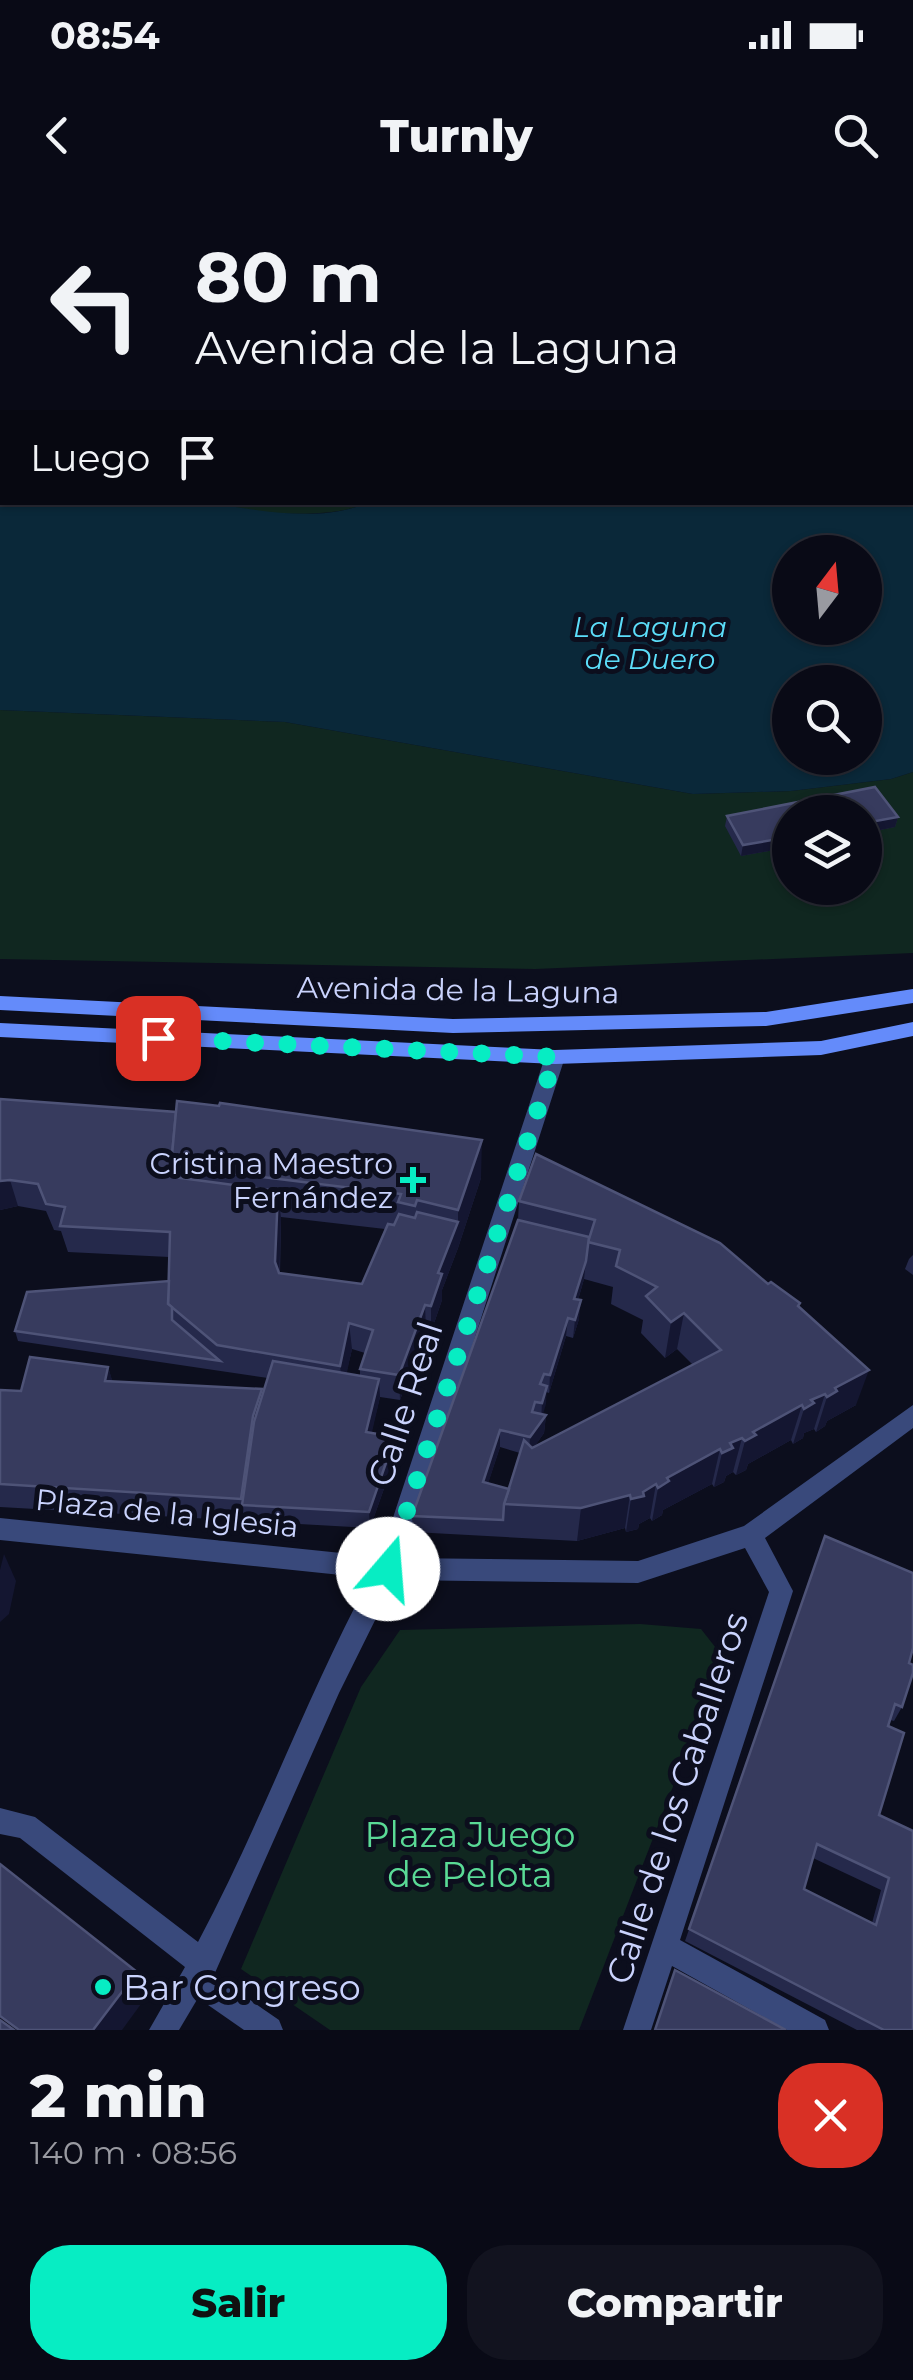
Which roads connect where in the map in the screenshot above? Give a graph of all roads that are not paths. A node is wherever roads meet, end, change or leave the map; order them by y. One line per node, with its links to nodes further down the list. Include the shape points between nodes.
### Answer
1 (913, 996): 2 (street, Avenida de la Laguna, via 766,1019 452,1026)
2 (0, 1003)
3 (913, 1029): 5 (street, Avenida de la Laguna, via 821,1048)
4 (0, 1030): 5 (street, Avenida de la Laguna)
5 (555, 1057): 9 (street, Calle Real)
6 (913, 1415): 8 (street, Plaza de la Iglesia)
7 (0, 1528): 9 (street, Plaza de la Iglesia)
8 (750, 1535): 9 (street, Plaza de la Iglesia, via 638,1572); 11 (street, Calle de los Caballeros, via 781,1590)
9 (388, 1569): 12 (street, Calle Real, via 347,1641)
10 (0, 1822): 12 (street, via 26,1826)
11 (666, 1947): 15 (street, Calle de los Caballeros); 16 (street)
12 (200, 1972): 13 (street, Calle Real); 14 (street)
13 (163, 2030)
14 (268, 2030)
15 (638, 2030)
16 (815, 2030)

